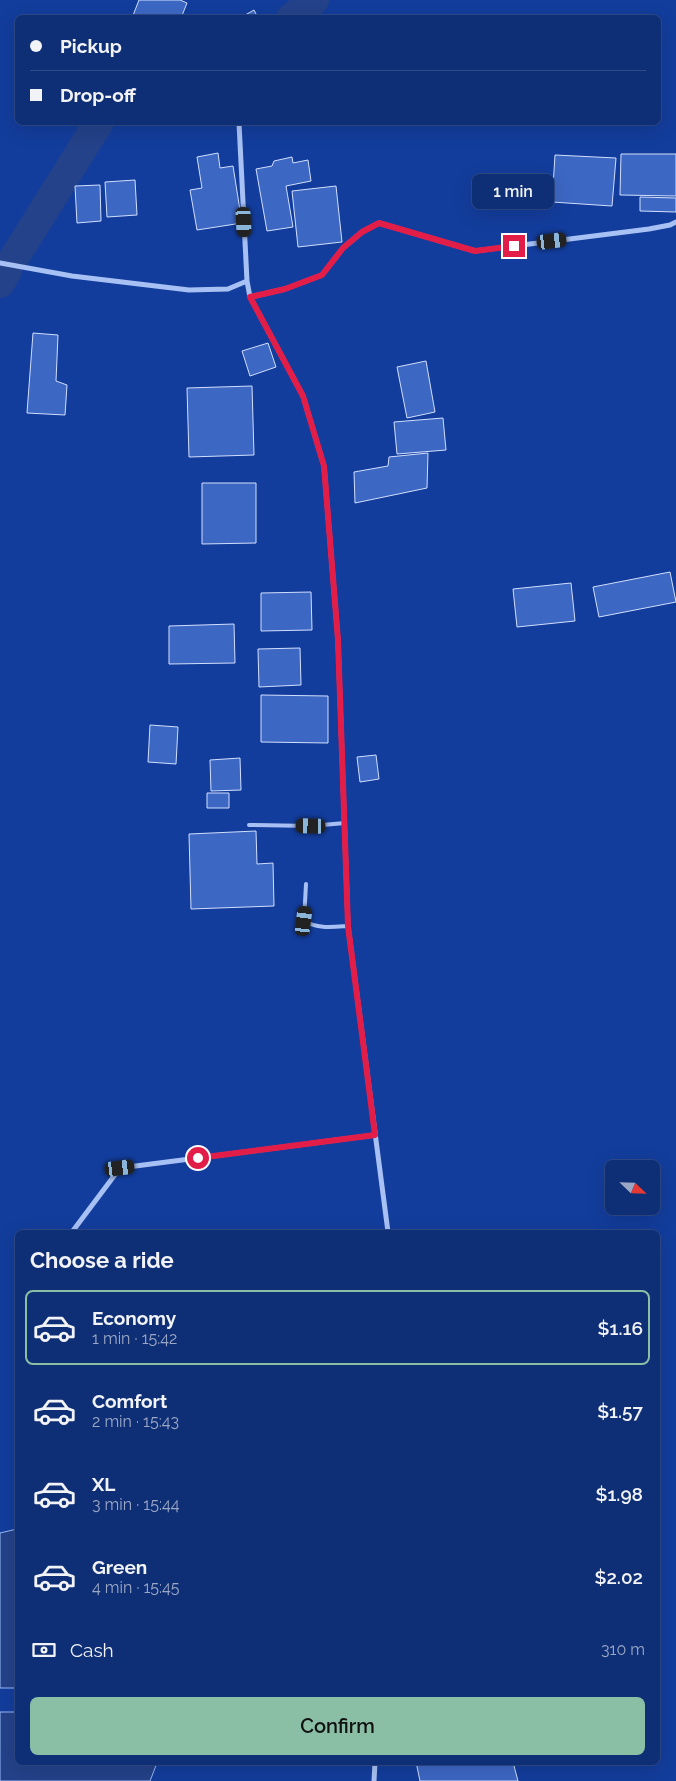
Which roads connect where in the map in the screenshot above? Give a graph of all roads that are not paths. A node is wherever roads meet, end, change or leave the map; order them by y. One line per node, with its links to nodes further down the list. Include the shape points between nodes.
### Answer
1 (239, 125): 4 (street)
2 (676, 222): 5 (street, via 649,229 475,251 379,223 343,248 322,275 285,289)
3 (0, 263): 4 (street, via 72,276 189,290 228,289)
4 (247, 281): 5 (street)
5 (250, 297): 6 (street, via 303,396 324,466 338,640)
6 (345, 823): 7 (lane); 9 (street)
7 (249, 825)
8 (306, 884): 9 (lane, via 304,921 322,928)
9 (348, 926): 10 (street)
10 (375, 1135): 11 (street, via 120,1168); 12 (street)
11 (74, 1230)
12 (388, 1230)
13 (375, 1765): 14 (street)
14 (374, 1781)

